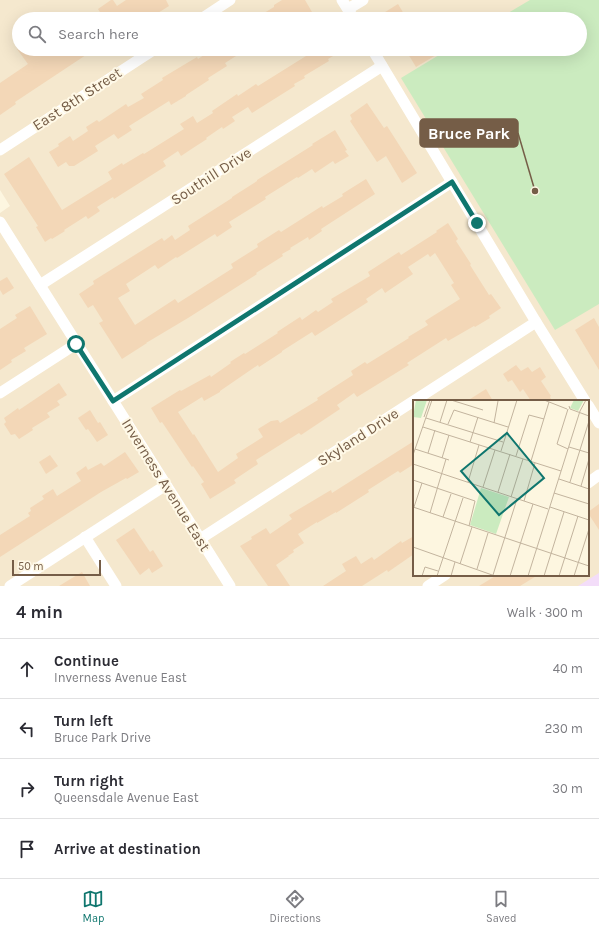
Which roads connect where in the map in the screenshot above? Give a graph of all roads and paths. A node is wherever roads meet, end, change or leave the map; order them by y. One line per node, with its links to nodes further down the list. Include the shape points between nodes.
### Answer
1 (230, 0): 4 (street)
2 (363, 0): 3 (street)
3 (345, 4)
4 (212, 12)
5 (144, 56): 8 (street, East 8th Street)
6 (376, 56): 7 (street)
7 (382, 66): 9 (street); 11 (street, Southill Drive)
8 (0, 150)
9 (452, 182): 12 (street); 17 (street)
10 (0, 222): 11 (street, Inverness Avenue East)
11 (40, 285): 13 (street, Inverness Avenue East)
12 (536, 322): 15 (street, Skyland Drive); 16 (street)
13 (76, 344): 14 (street); 17 (street, Inverness Avenue East)
14 (0, 393)
15 (415, 400)
16 (584, 400)
17 (113, 401): 23 (street, Inverness Avenue East)
18 (413, 401): 25 (street, Skyland Drive)
19 (589, 407): 20 (street)
20 (599, 423)
21 (599, 475): 22 (street)
22 (589, 481)
23 (166, 485): 24 (street); 25 (street, Inverness Avenue East)
24 (85, 537): 27 (street); 28 (street)
25 (200, 539): 29 (street, Inverness Avenue East)
26 (443, 576): 30 (street)
27 (10, 586)
28 (116, 586)
29 (230, 586)
30 (428, 586)

